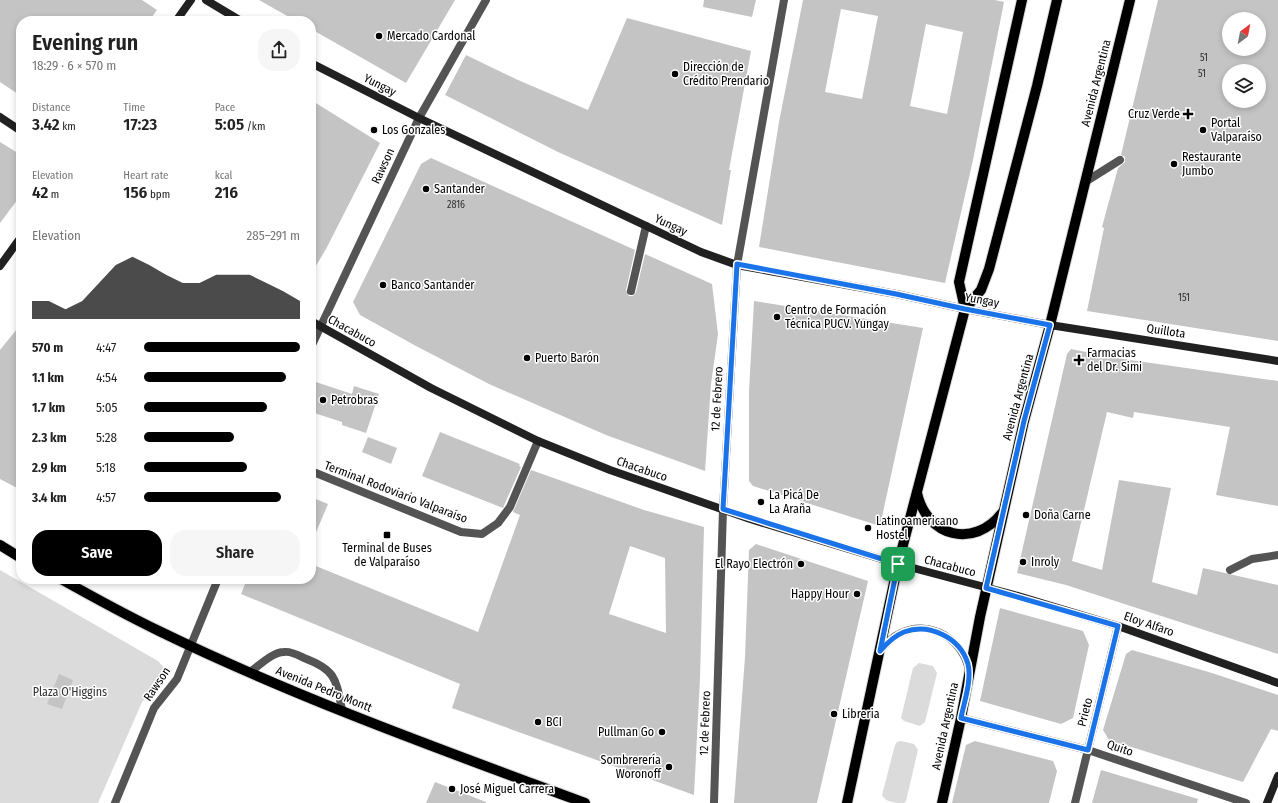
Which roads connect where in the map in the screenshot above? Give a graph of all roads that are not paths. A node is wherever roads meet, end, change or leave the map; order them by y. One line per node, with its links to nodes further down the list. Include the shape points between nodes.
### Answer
1 (191, 0): 8 (street)
2 (206, 0): 9 (street)
3 (486, 0): 12 (street, Rawson)
4 (784, 0): 18 (street, 12 de Febrero)
5 (1022, 0): 21 (main road, via 959,282)
6 (1057, 0): 21 (main road, via 989,269 981,290)
7 (1130, 0): 15 (main road, Avenida Argentina)
8 (180, 16)
9 (233, 16)
10 (316, 65): 12 (street, Yungay)
11 (0, 117): 13 (street)
12 (419, 118): 16 (street, Yungay); 24 (street, Rawson)
13 (16, 128)
14 (1120, 160): 15 (street)
15 (1085, 182): 23 (main road, Avenida Argentina)
16 (646, 226): 18 (street, Yungay, via 701,252); 20 (street)
17 (16, 244): 19 (street)
18 (737, 264): 21 (street, Yungay); 30 (street, 12 de Febrero)
19 (0, 266)
20 (631, 291)
21 (965, 309): 23 (street, Yungay); 29 (main road)
22 (316, 324): 24 (street, Chacabuco)
23 (1050, 325): 26 (street, Quillota); 31 (main road, Avenida Argentina)
24 (320, 327): 25 (street, Rawson); 27 (street, Chacabuco, via 431,388)
25 (316, 336)
26 (1278, 361)
27 (538, 441): 28 (street, Terminal Rodoviario Valparaíso, via 510,508 498,523 482,534 461,532); 30 (street, Chacabuco, via 610,470)
28 (316, 473)
29 (917, 493): 31 (main road, via 923,512 929,520 956,534 978,532 988,528); 35 (main road)
30 (723, 509): 35 (street, Chacabuco); 52 (street, 12 de Febrero)
31 (1003, 512): 39 (main road, Avenida Argentina)
32 (0, 545): 33 (main road)
33 (16, 555)
34 (1278, 555): 36 (street, via 1252,559)
35 (898, 564): 39 (street, Chacabuco); 42 (main road)
36 (1230, 570)
37 (70, 584): 41 (main road, Avenida Pedro Montt, via 160,632)
38 (216, 584): 41 (street, Rawson)
39 (986, 588): 40 (street, Eloy Alfaro); 44 (main road, Avenida Argentina)
40 (1118, 626): 45 (street, Eloy Alfaro); 48 (street, Prieto)
41 (192, 646): 43 (main road, Avenida Pedro Montt); 50 (street, Rawson, via 174,684 154,708)
42 (880, 651): 44 (street, via 902,632 932,630 958,646 968,664); 53 (main road)
43 (250, 672): 46 (main road, Avenida Pedro Montt); 46 (street, via 272,656 283,652 320,664 330,672 337,683)
44 (969, 674): 47 (main road, Avenida Argentina)
45 (1278, 683)
46 (342, 710): 51 (main road, Avenida Pedro Montt)
47 (961, 718): 48 (street, Quito); 54 (main road, Avenida Argentina)
48 (1088, 750): 55 (street, Prieto); 56 (street, Quito)
49 (1278, 776): 57 (street)
50 (115, 803)
51 (585, 803)
52 (714, 803)
53 (847, 803)
54 (942, 803)
55 (1075, 803)
56 (1246, 803)
57 (1267, 803)

